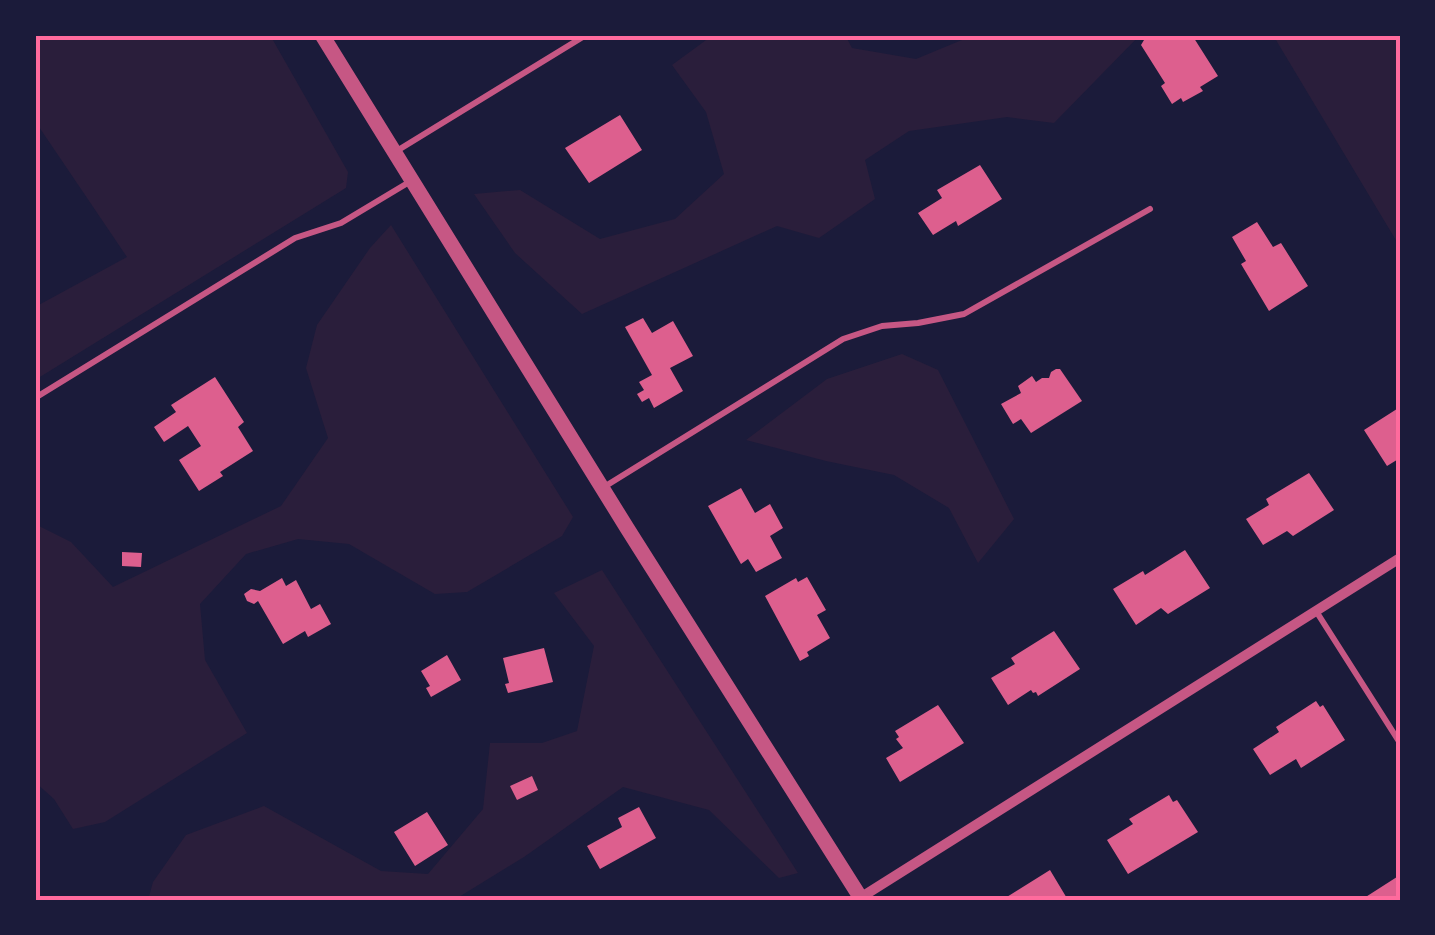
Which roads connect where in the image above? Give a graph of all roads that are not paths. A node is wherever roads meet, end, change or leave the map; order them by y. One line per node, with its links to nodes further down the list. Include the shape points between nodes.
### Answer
1 (322, 35): 3 (street)
2 (586, 35): 3 (lane)
3 (395, 152): 4 (street)
4 (412, 180): 6 (lane, via 341,224 294,238); 7 (street)
5 (1150, 209): 7 (lane, via 964,314 843,338)
6 (35, 398)
7 (603, 488): 11 (street)
8 (1400, 558): 9 (street)
9 (1315, 610): 10 (lane); 11 (street)
10 (1400, 743)
11 (861, 899)

